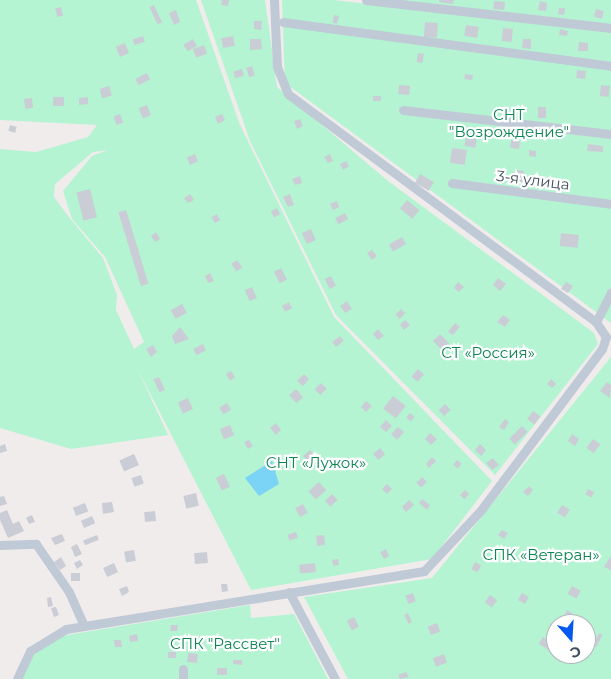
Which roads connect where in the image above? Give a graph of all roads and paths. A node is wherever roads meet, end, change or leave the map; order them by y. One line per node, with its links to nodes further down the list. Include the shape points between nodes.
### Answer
1 (274, 0): 11 (street, via 277,67 288,94)
2 (366, 0): 4 (street)
3 (283, 22): 5 (street)
4 (611, 28)
5 (611, 66)
6 (403, 110): 7 (street)
7 (611, 134)
8 (452, 183): 9 (street, 3-я улица)
9 (611, 204)
10 (611, 293): 11 (street)
11 (596, 322): 12 (street)
12 (608, 337): 14 (street, via 594,364 436,564 409,575)
13 (0, 545): 15 (street, via 36,544 70,592)
14 (289, 592): 15 (street); 17 (street)
15 (84, 626): 16 (street, via 45,638 30,650)
16 (17, 679)
17 (335, 679)

